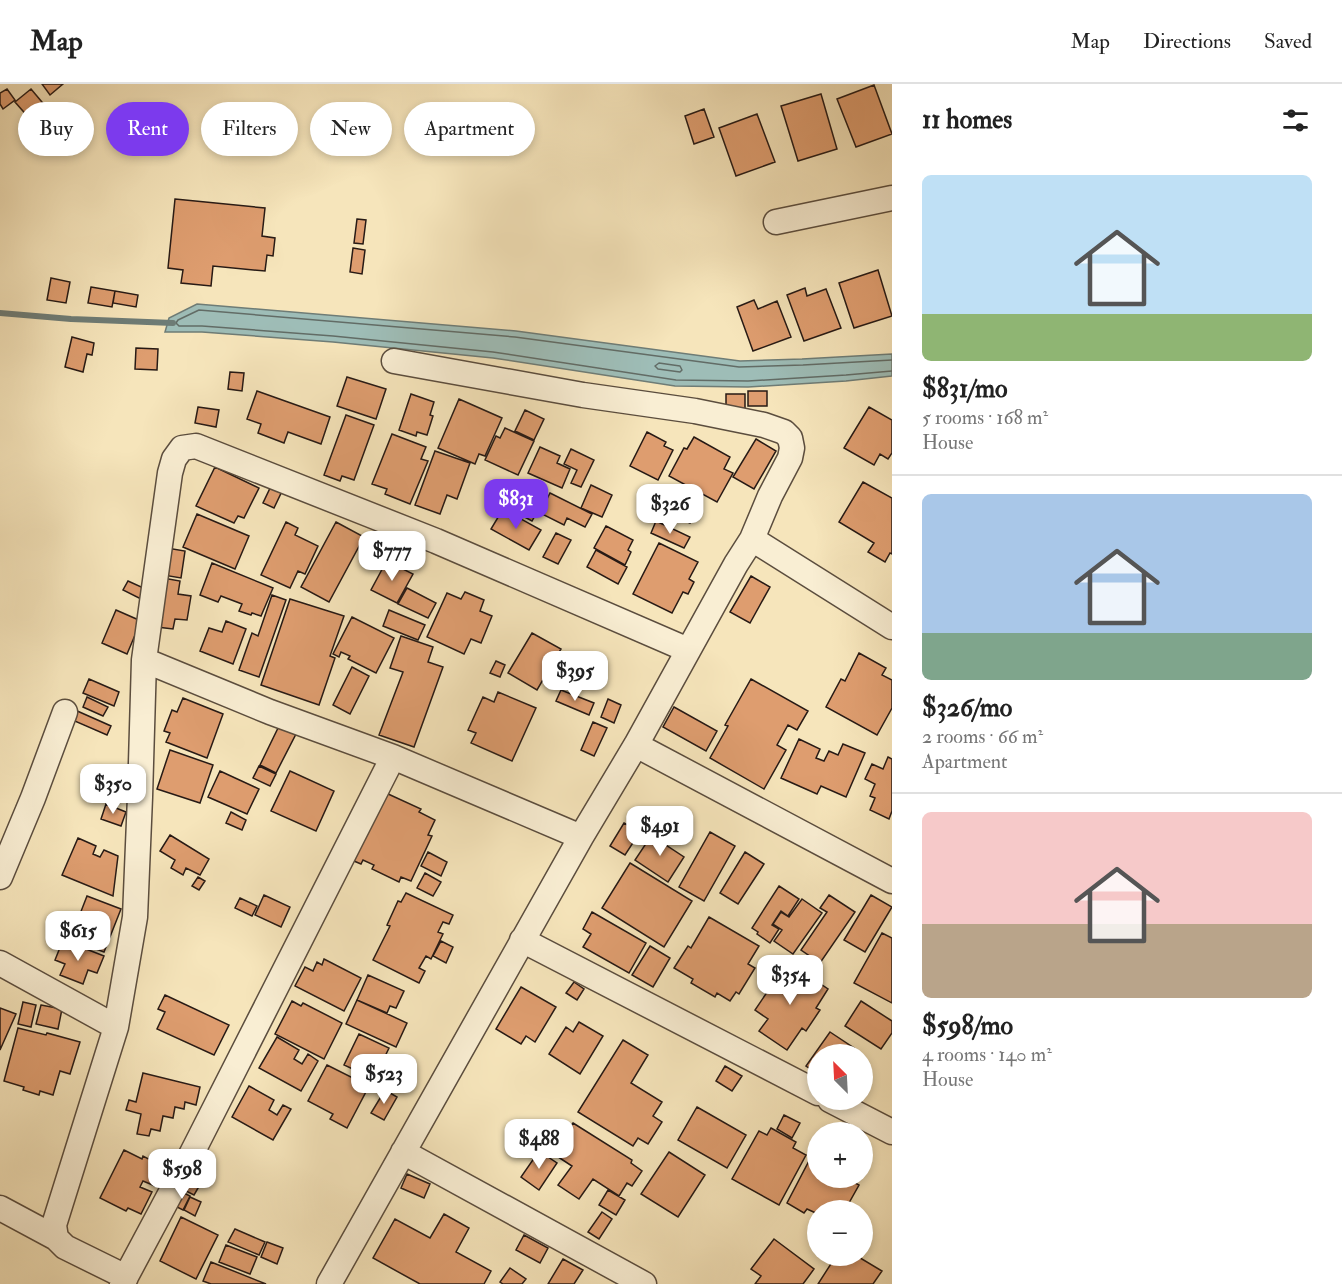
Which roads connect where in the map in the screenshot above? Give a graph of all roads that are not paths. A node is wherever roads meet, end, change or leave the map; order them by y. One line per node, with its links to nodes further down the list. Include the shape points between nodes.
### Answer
1 (892, 198): 2 (street)
2 (776, 222)
3 (394, 361): 4 (street, via 694,411 784,432 790,438 790,458)
4 (752, 538): 5 (street); 6 (street)
5 (892, 627)
6 (688, 650): 7 (street, via 436,541 196,446 182,448 170,473); 9 (street)
7 (144, 660): 10 (street); 16 (street, via 135,917)
8 (65, 712): 12 (street)
9 (636, 745): 11 (street); 13 (street)
10 (393, 757): 11 (street); 23 (street)
11 (580, 837): 14 (street)
12 (0, 877)
13 (892, 881)
14 (522, 940): 17 (street); 20 (street)
15 (0, 963): 16 (street)
16 (116, 1027): 22 (street, via 54,1225)
17 (807, 1087)
18 (849, 1110): 19 (street)
19 (892, 1132)
20 (403, 1152): 24 (street); 25 (street)
21 (0, 1208): 22 (street)
22 (56, 1238): 23 (street)
23 (124, 1280)
24 (329, 1284)
25 (644, 1284)

